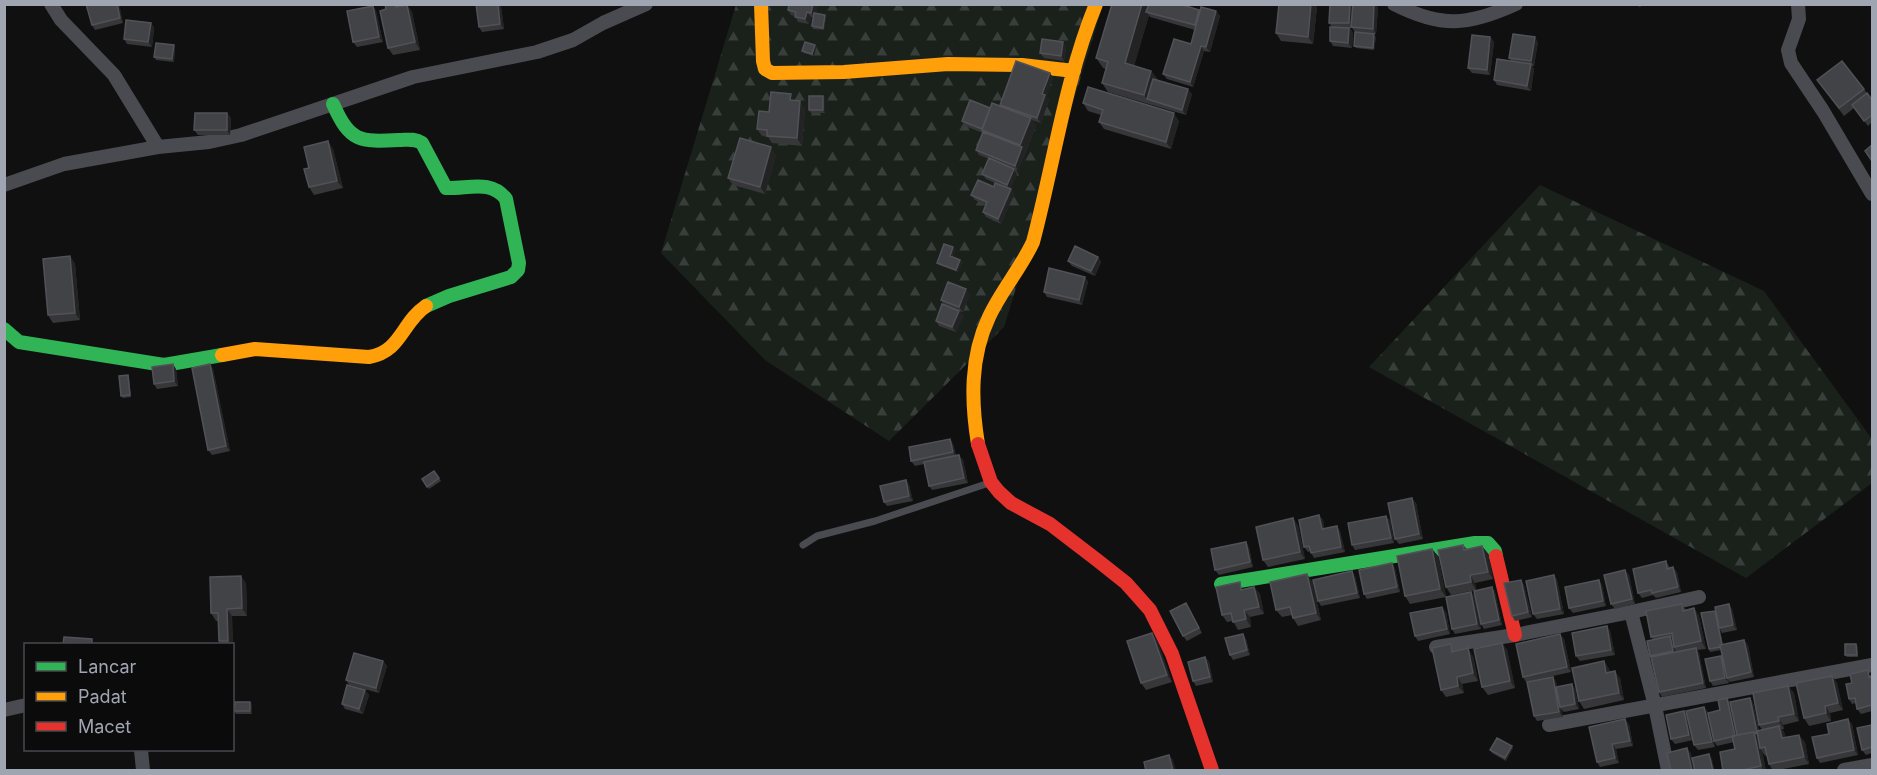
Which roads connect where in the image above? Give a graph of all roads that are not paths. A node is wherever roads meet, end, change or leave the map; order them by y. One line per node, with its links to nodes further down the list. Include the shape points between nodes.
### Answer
1 (51, 4): 10 (street, via 61,20 114,75)
2 (646, 4): 9 (street, via 573,40 537,52 413,76)
3 (761, 4): 8 (street, via 761,50 765,69 772,74 948,64 1022,65)
4 (1096, 4): 8 (street)
5 (1394, 4): 6 (street, via 1442,22 1485,17)
6 (1516, 4)
7 (1798, 4): 12 (street, via 1788,56)
8 (1074, 71): 14 (street, via 1033,242 989,316 978,345 972,399 978,443)
9 (333, 104): 10 (street, via 241,135); 13 (street, via 343,127 362,140 417,140 425,146 446,188 483,186 502,191 518,270 511,277 431,304 406,325 391,349 369,357 255,349 164,365 19,342)
10 (158, 147): 11 (street, via 64,164)
11 (4, 185)
12 (1872, 194)
13 (4, 329)
14 (991, 482): 15 (lane, via 817,536); 29 (street, via 1011,503 1050,524 1126,583 1150,610 1172,654)
15 (803, 545)
16 (1221, 584): 19 (street, via 1488,543 1495,551)
17 (1698, 597): 18 (street)
18 (1631, 612): 19 (street); 23 (street)
19 (1515, 634): 20 (street)
20 (1436, 647)
21 (1872, 665): 23 (street)
22 (24, 705): 24 (street)
23 (1655, 706): 25 (street); 30 (street)
24 (4, 710)
25 (1549, 725)
26 (141, 751): 28 (street)
27 (1872, 765): 31 (street)
28 (143, 771)
29 (1212, 771)
30 (1668, 771)
31 (1844, 771)

